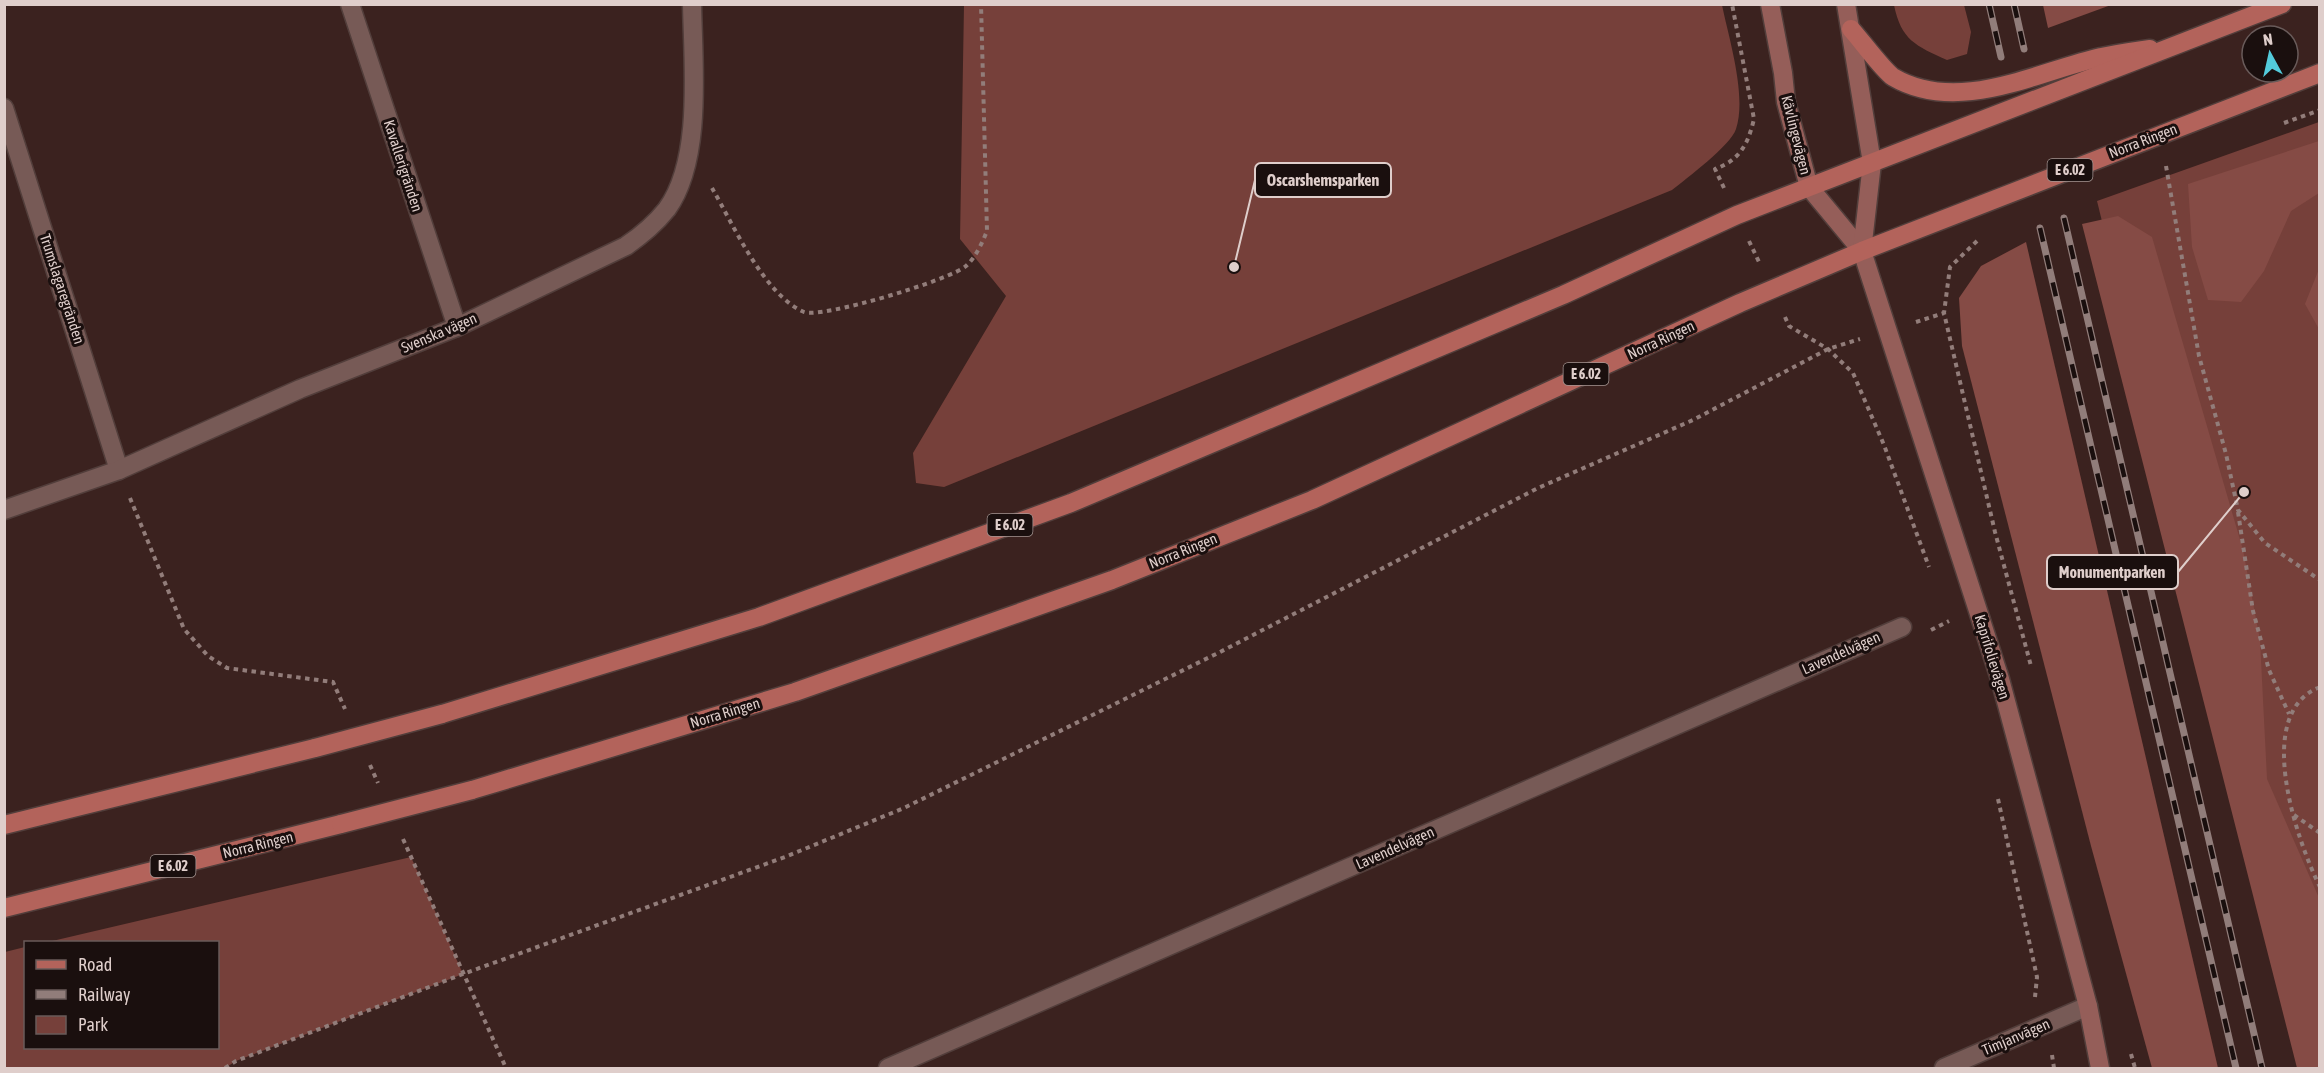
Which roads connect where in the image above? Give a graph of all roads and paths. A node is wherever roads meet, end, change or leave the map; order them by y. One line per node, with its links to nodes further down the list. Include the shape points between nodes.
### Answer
1 (350, 4): 20 (street, Kavallerigränden)
2 (692, 4): 12 (street, Svenska vägen, via 693,97)
3 (981, 4): 12 (path, via 987,231 980,249 966,266 942,279 831,311 806,313 785,299 761,272)
4 (1732, 4): 16 (path, via 1754,119 1742,152 1729,164 1714,169)
5 (1770, 4): 15 (main road, Kävlingevägen, via 1786,102)
6 (1846, 4): 8 (main road)
7 (2282, 4): 9 (main road, E 6.02)
8 (1851, 29): 9 (main road, via 1891,75 1909,84 1947,93 1985,89 2101,57); 13 (main road)
9 (2194, 41): 13 (main road, E 6.02)
10 (2319, 73): 18 (main road, Norra Ringen / E 6.02)
11 (4, 108): 22 (street, Trumslagaregränden)
12 (688, 148): 20 (street, Svenska vägen, via 668,207 648,231 626,246)
13 (1872, 163): 15 (main road, E 6.02); 18 (main road)
14 (2154, 169): 24 (path, via 2166,165 2199,356)
15 (1809, 187): 16 (main road, E 6.02); 18 (main road, Kävlingevägen)
16 (1737, 215): 19 (path); 38 (main road, E 6.02, bridge, via 1563,295 1071,503 759,618 442,714)
17 (1986, 237): 30 (path, via 1950,267 1944,313 1995,532)
18 (1862, 251): 19 (main road, Norra Ringen / E 6.02); 44 (main road, Kaprifolievägen, via 2000,679)
19 (1772, 289): 21 (path, via 1790,326); 42 (main road, Norra Ringen / E 6.02, bridge, via 1312,500 1112,580 795,692 472,790)
20 (457, 327): 22 (street, Svenska vägen, via 300,389)
21 (1828, 349): 25 (path, via 1853,373); 43 (path, via 1693,420 1538,488 1220,652 904,808 785,857)
22 (119, 470): 23 (street, Svenska vägen); 33 (path, via 184,629 208,656 227,668 333,682)
23 (4, 510)
24 (2238, 510): 26 (path, via 2265,543); 32 (path, via 2253,611 2269,670)
25 (1933, 577)
26 (2319, 580)
27 (1945, 610): 29 (path)
28 (1902, 627): 49 (street, Lavendelvägen)
29 (1952, 632)
30 (2034, 677)
31 (2319, 687): 32 (path, via 2311,690)
32 (2289, 714): 37 (path, via 2284,744)
33 (348, 715)
34 (367, 759): 36 (path)
35 (1995, 788): 45 (path, via 2037,977 2035,996)
36 (382, 791)
37 (2294, 815): 39 (path); 41 (path, via 2306,859)
38 (4, 825)
39 (2319, 833)
40 (401, 835): 43 (path)
41 (2319, 887)
42 (4, 908)
43 (463, 974): 47 (path); 48 (path)
44 (2088, 1006): 45 (street, Timjanvägen); 52 (main road, Kaprifolievägen)
45 (2047, 1024): 50 (street, Timjanvägen); 51 (path)
46 (2129, 1045): 53 (path)
47 (225, 1068)
48 (506, 1068)
49 (888, 1068)
50 (1944, 1068)
51 (2054, 1068)
52 (2100, 1068)
53 (2134, 1068)

